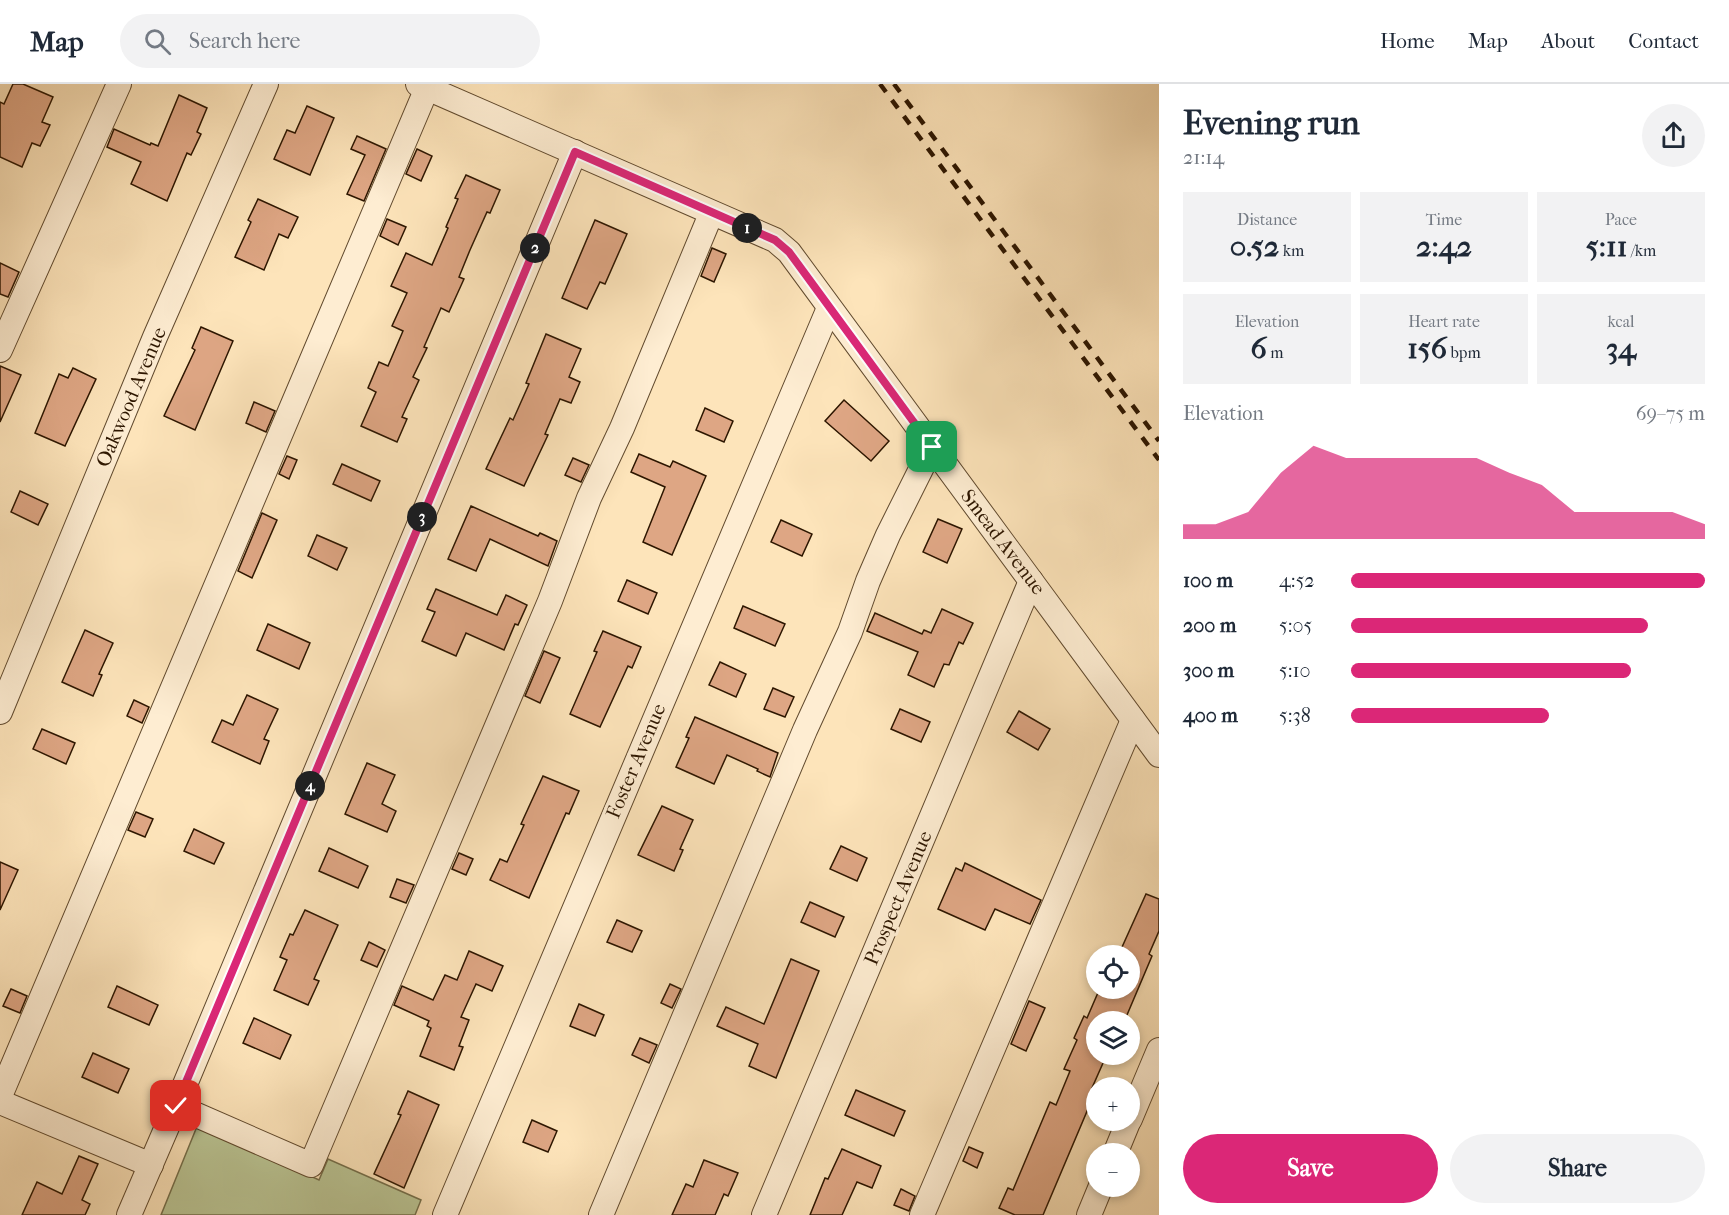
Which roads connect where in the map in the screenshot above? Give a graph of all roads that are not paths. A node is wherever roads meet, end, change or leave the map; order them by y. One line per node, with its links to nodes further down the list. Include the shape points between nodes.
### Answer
1 (119, 84): 7 (street)
2 (266, 84): 10 (street, Oakwood Avenue, via 155,336)
3 (422, 86): 4 (street, Smead Avenue); 15 (street)
4 (575, 152): 5 (street, Smead Avenue); 17 (street)
5 (711, 214): 6 (street, Smead Avenue, via 775,240 789,252); 17 (street, via 311,1165)
6 (829, 308): 8 (street, Smead Avenue); 21 (street, Foster Avenue)
7 (0, 350)
8 (932, 447): 9 (street, Smead Avenue); 22 (street, via 868,581 850,632)
9 (1031, 581): 11 (street, Smead Avenue); 23 (street, Prospect Avenue)
10 (0, 712)
11 (1133, 720): 12 (street, Smead Avenue); 24 (street)
12 (1159, 755)
13 (1159, 1050): 14 (street)
14 (1140, 1094)
15 (0, 1096)
16 (0, 1102): 18 (street)
17 (176, 1106): 18 (street)
18 (151, 1165): 20 (street)
19 (1096, 1197): 25 (street)
20 (129, 1215)
21 (445, 1215)
22 (601, 1215)
23 (764, 1215)
24 (922, 1215)
25 (1089, 1215)

